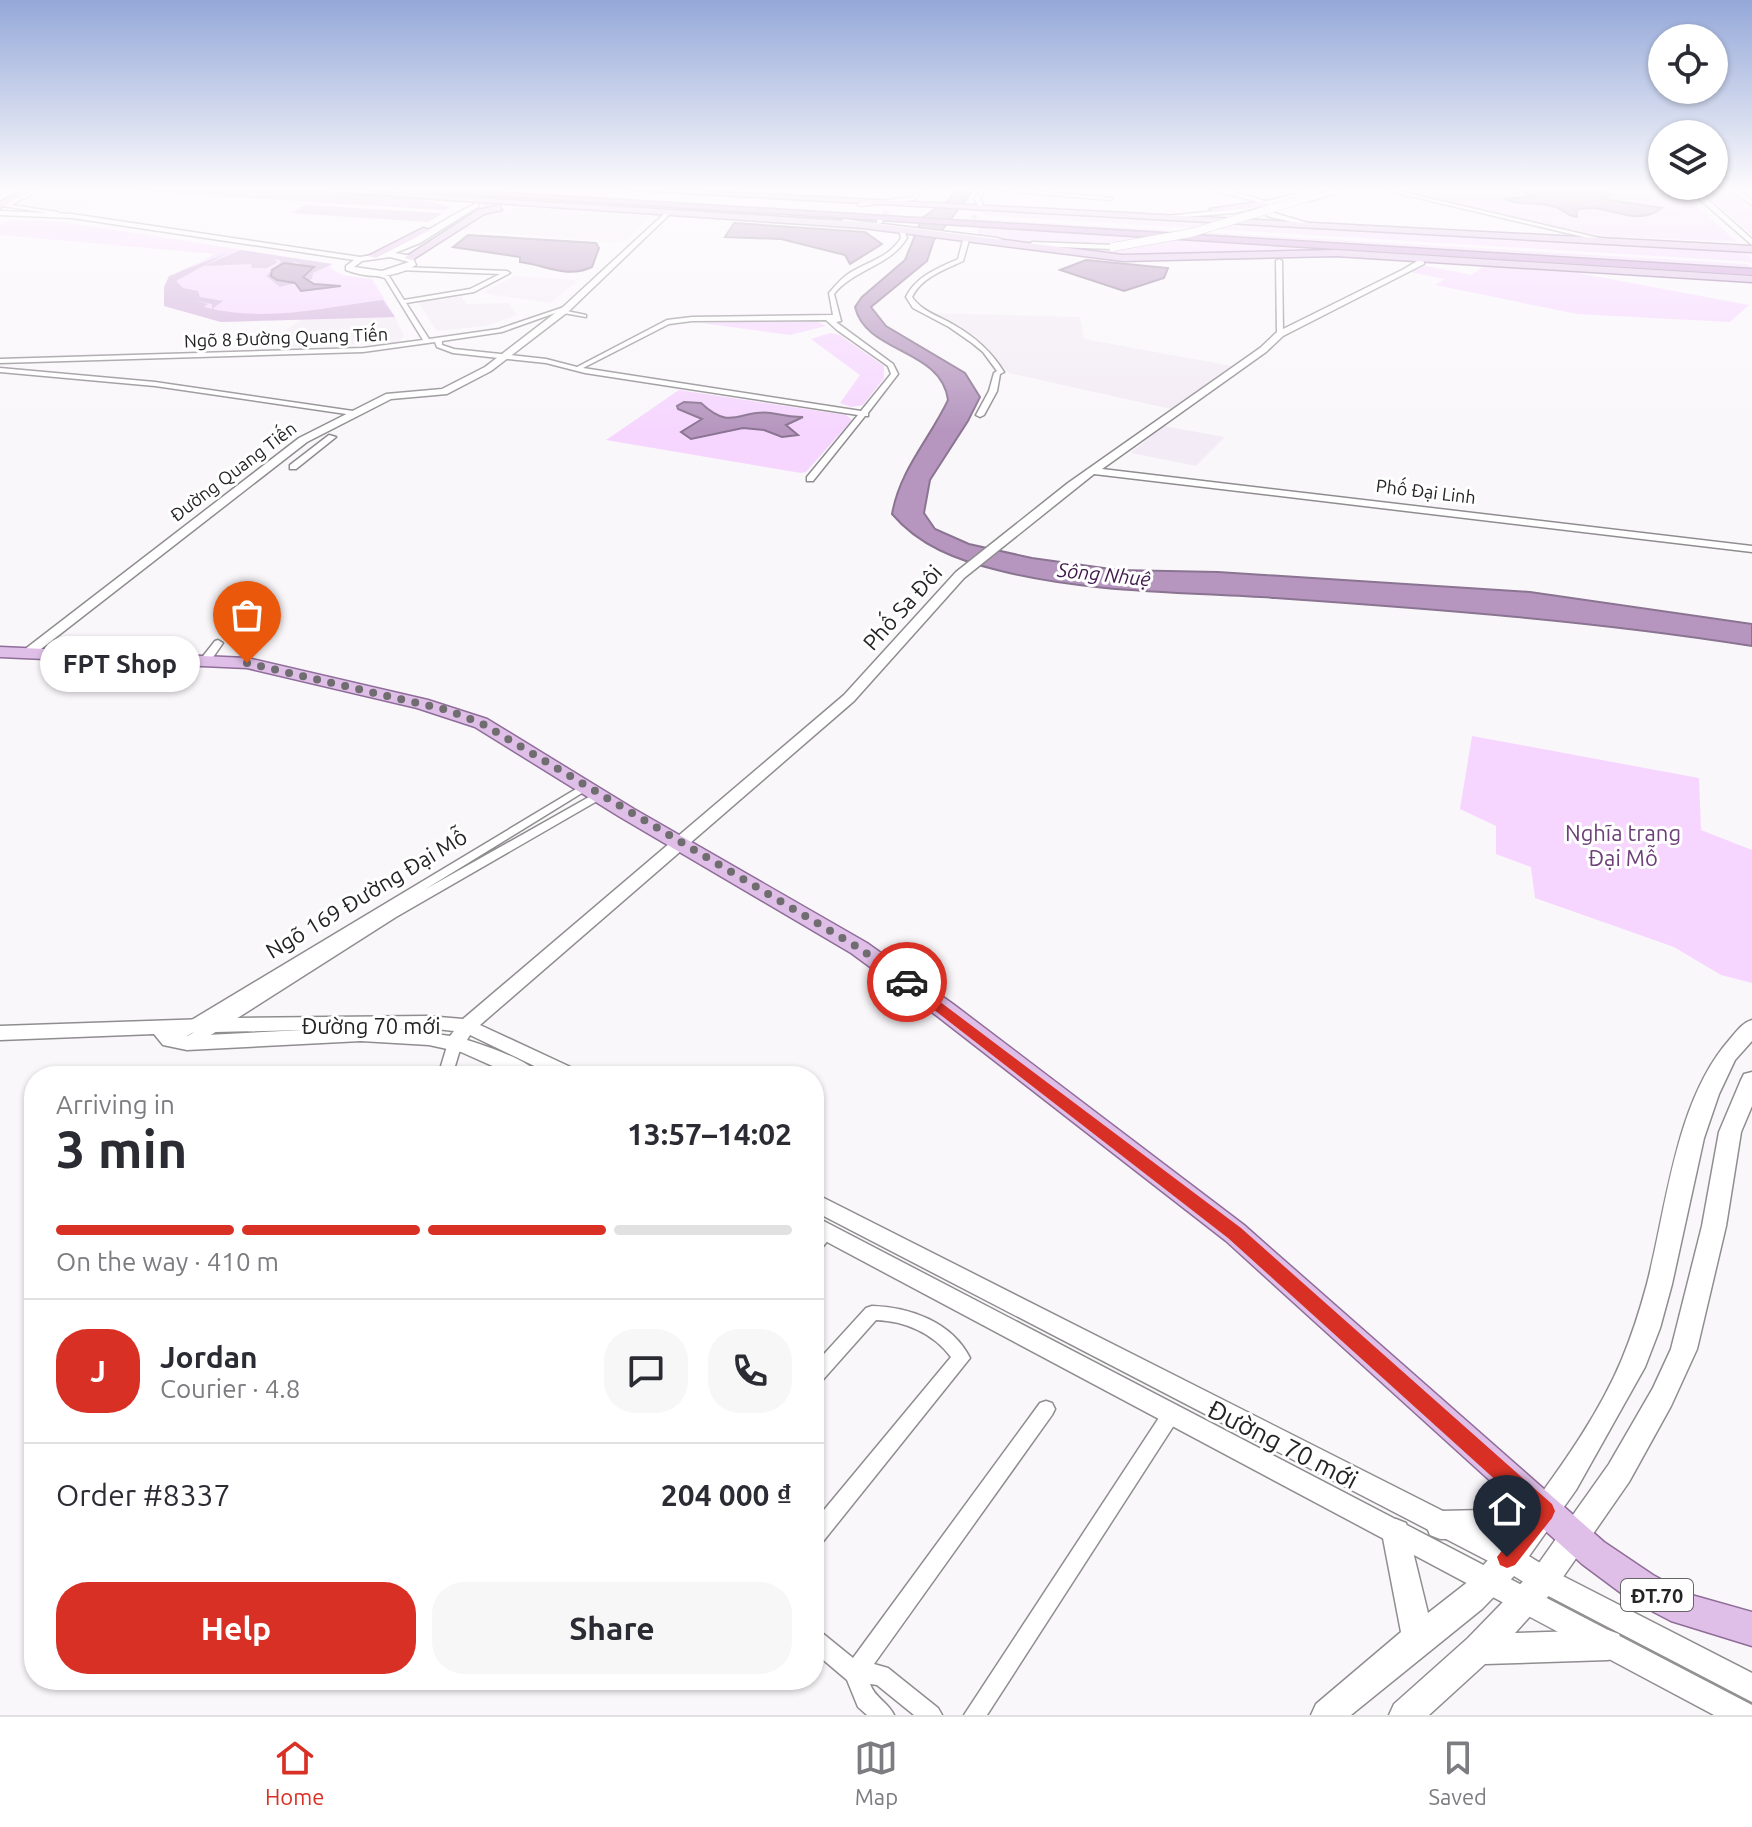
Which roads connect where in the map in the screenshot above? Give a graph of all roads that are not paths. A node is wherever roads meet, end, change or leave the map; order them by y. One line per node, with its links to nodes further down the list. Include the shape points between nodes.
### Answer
1 (352, 270): 12 (street)
2 (397, 270): 12 (street)
3 (412, 270): 12 (street)
4 (458, 270): 14 (street, via 507,273 467,293)
5 (606, 270): 15 (street, Đường Quang Tiến)
6 (855, 270): 17 (street, via 831,294)
7 (939, 270): 29 (street, via 909,297 915,307 976,341 998,365 1001,372)
8 (1279, 270): 18 (street)
9 (1409, 270): 19 (street, Phố Sa Đôi)
10 (1667, 270): 13 (main road)
11 (1668, 270): 13 (highway)
12 (394, 273): 14 (street)
13 (1749, 274)
14 (402, 302): 22 (street)
15 (564, 309): 16 (street); 21 (street, Ngõ 8 Đường Quang Tiến, via 500,331); 23 (street, Đường Quang Tiến)
16 (584, 316)
17 (832, 317): 25 (street, via 667,322); 28 (street, via 839,329 894,370 894,378)
18 (1280, 322): 19 (street); 20 (street)
19 (1298, 326): 20 (street, Phố Sa Đôi)
20 (1280, 334): 32 (street, Phố Sa Đôi)
21 (438, 339): 22 (street, Ngõ 8 Đường Quang Tiến); 23 (street, via 439,346 453,351)
22 (427, 341): 24 (street, Ngõ 8 Đường Quang Tiến, via 363,350)
23 (503, 358): 25 (street); 27 (street, Đường Quang Tiến, via 444,392 394,394)
24 (0, 361)
25 (583, 369): 28 (street)
26 (0, 370): 27 (street, via 192,389)
27 (353, 413): 37 (street, Đường Quang Tiến, via 303,440)
28 (865, 414): 33 (street)
29 (980, 415)
30 (332, 437): 31 (street)
31 (293, 467)
32 (1095, 471): 34 (street, Phố Đại Linh); 45 (street, Phố Sa Đôi, via 960,575 849,698)
33 (810, 479)
34 (1752, 549)
35 (218, 643): 40 (street)
36 (0, 652): 37 (main road, ĐT.70)
37 (27, 653): 38 (main road, ĐT.70)
38 (133, 658): 39 (main road, ĐT.70); 41 (street)
39 (158, 659): 40 (main road, ĐT.70); 42 (street)
40 (200, 661): 43 (street); 44 (main road, ĐT.70, via 247,663 447,710 481,723)
41 (102, 680)
42 (127, 683)
43 (169, 686)
44 (593, 790): 45 (main road, ĐT.70); 46 (street, Ngõ 169 Đường Đại Mỗ); 49 (street, Ngõ 169 Đường Đại Mỗ)
45 (681, 843): 47 (street, Phố Sa Đôi); 61 (main road, ĐT.70, via 859,948 1235,1233)
46 (213, 1025): 47 (street, Đường 70 mới); 49 (street, Đường 70 mới)
47 (467, 1026): 51 (street, Phố Sa Đôi); 54 (street, Đường 70 mới)
48 (0, 1033): 49 (street, Đường 70 mới)
49 (177, 1034): 51 (street, Đường 70 mới, via 403,1037)
50 (1748, 1037): 61 (main road, via 1711,1083 1697,1122 1649,1327 1632,1367)
51 (455, 1043): 52 (street); 53 (street, Đường 70 mới)
52 (448, 1066)
53 (512, 1066)
54 (551, 1066)
55 (1752, 1080): 65 (main road, via 1730,1132 1684,1349 1619,1473)
56 (824, 1206): 63 (street, Đường 70 mới)
57 (824, 1237): 60 (street, Đường 70 mới)
58 (824, 1366): 62 (street, via 872,1313 895,1312 921,1323 954,1345 961,1358)
59 (1046, 1409): 74 (street)
60 (1172, 1413): 64 (street, Đường 70 mới); 78 (street)
61 (1540, 1517): 63 (main road); 65 (main road, ĐT.70); 66 (main road)
62 (824, 1525)
63 (1440, 1525): 66 (street, Đường 70 mới)
64 (1396, 1533): 67 (street, Đường 70 mới); 70 (main road)
65 (1574, 1537): 68 (main road); 69 (main road, ĐT.70, via 1641,1587 1683,1609)
66 (1507, 1557): 67 (main road); 68 (street, Đường 70 mới)
67 (1488, 1583): 68 (street, Đường 70 mới); 70 (main road)
68 (1534, 1591): 71 (street, Đường 70 mới); 73 (main road); 75 (street, Đường 70 mới)
69 (1752, 1629)
70 (1418, 1639): 79 (main road)
71 (1608, 1645): 73 (main road); 81 (street, Đường 70 mới)
72 (824, 1647): 74 (street)
73 (1479, 1649): 80 (main road)
74 (855, 1673): 76 (street, via 865,1700); 77 (street, via 881,1675)
75 (1752, 1688)
76 (883, 1715)
77 (931, 1715)
78 (975, 1715)
79 (1327, 1715)
80 (1405, 1715)
81 (1743, 1715)

